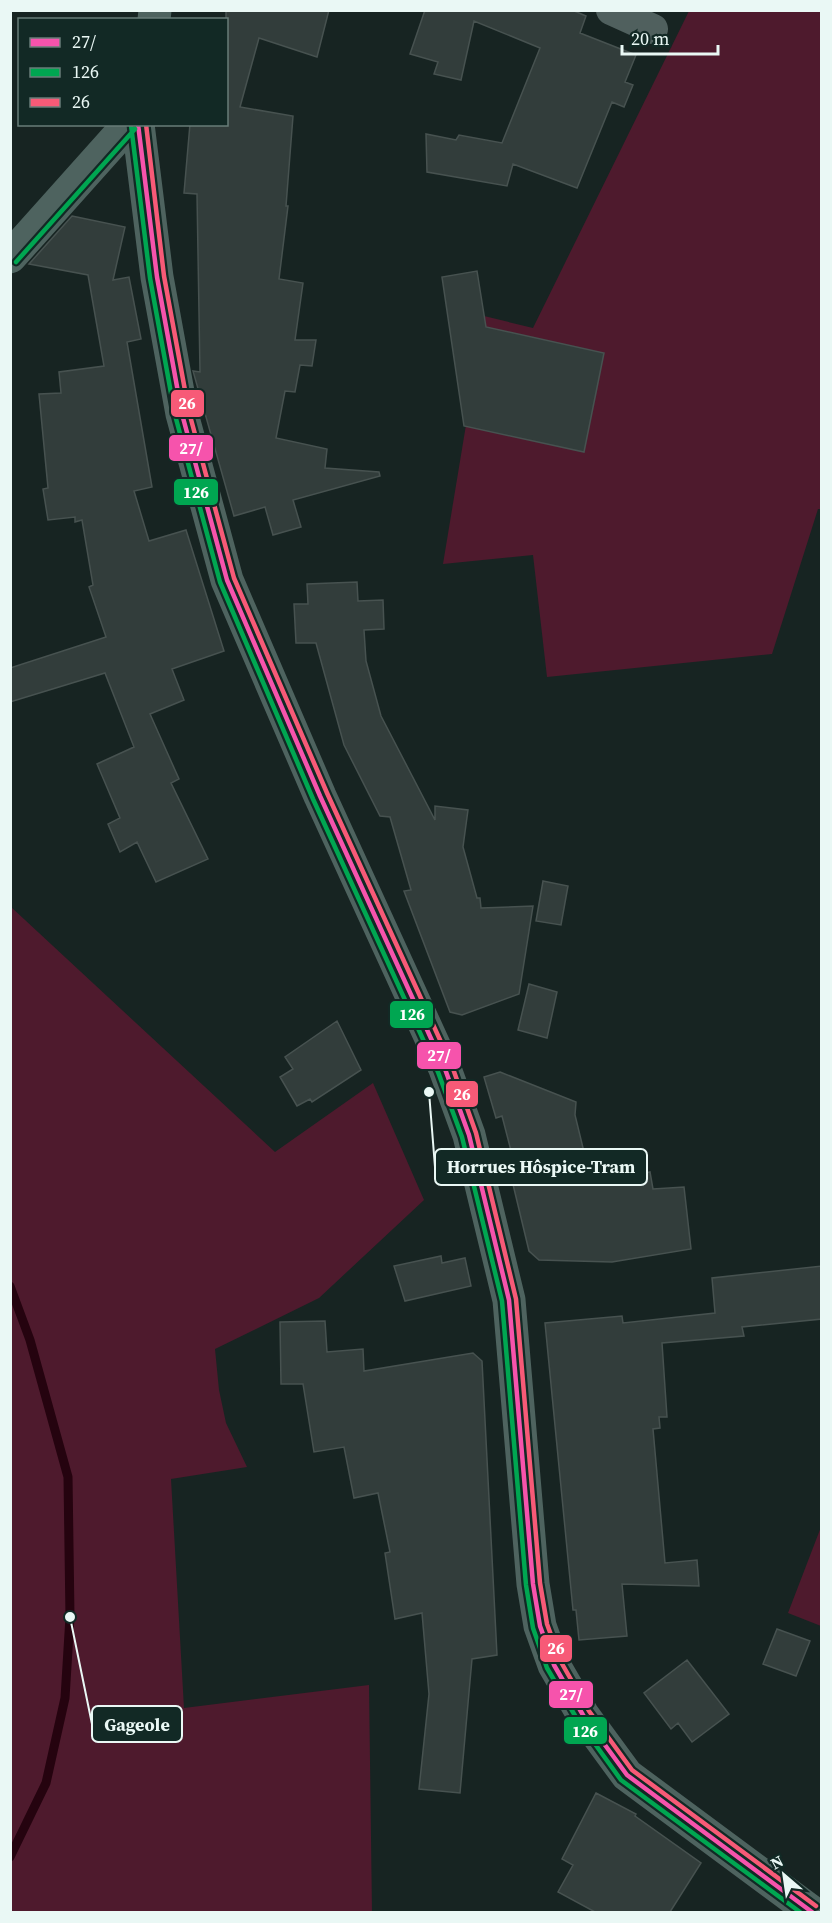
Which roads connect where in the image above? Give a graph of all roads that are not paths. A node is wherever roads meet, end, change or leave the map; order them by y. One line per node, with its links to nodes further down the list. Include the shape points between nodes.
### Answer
1 (611, 10): 2 (street)
2 (653, 29)
3 (127, 126): 5 (street)
4 (138, 126): 6 (street, via 157,277 182,414 227,580 320,796 441,1058 469,1136 509,1300 532,1584 540,1626 554,1665 583,1715 627,1775)
5 (10, 257)
6 (801, 1909)

